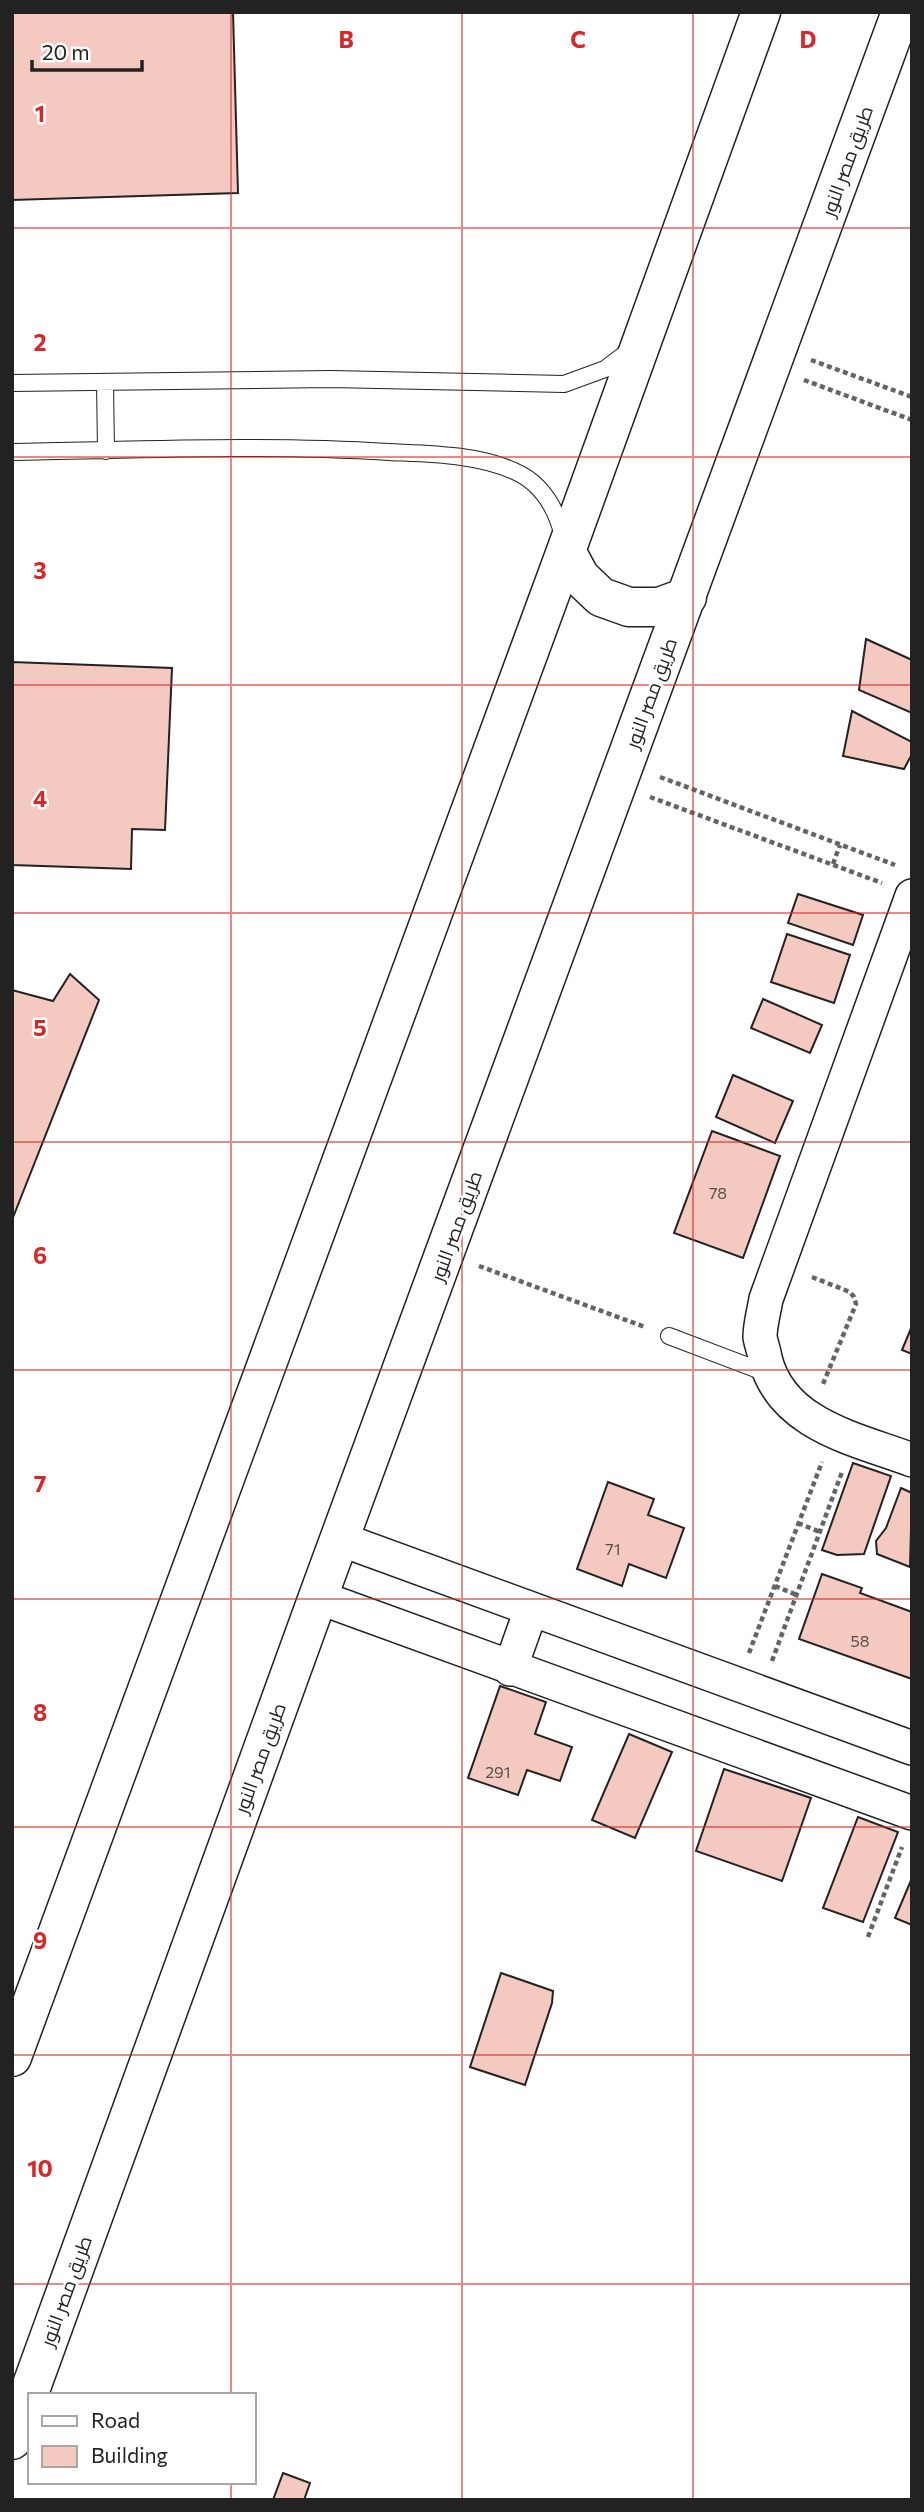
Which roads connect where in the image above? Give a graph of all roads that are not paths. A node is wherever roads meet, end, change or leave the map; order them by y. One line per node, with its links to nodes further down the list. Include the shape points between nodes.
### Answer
1 (761, 12): 3 (street)
2 (901, 12): 9 (street, طريق مصر النور)
3 (639, 343): 4 (lane, via 605,369 564,384 331,379); 8 (street)
4 (105, 382): 5 (lane); 6 (lane)
5 (12, 383)
6 (106, 451): 7 (lane); 8 (lane, via 327,448 445,455 500,466 530,480 545,495 556,513)
7 (12, 452)
8 (565, 551): 9 (street, via 580,577 601,597 629,607 659,607); 20 (street)
9 (687, 597): 14 (street, طريق مصر النور)
10 (900, 883): 12 (street, via 766,1299 760,1337)
11 (669, 1336): 12 (lane)
12 (769, 1374): 13 (street, via 787,1401 832,1430)
13 (912, 1460)
14 (340, 1539): 15 (street, طريق مصر النور); 16 (street)
15 (318, 1597): 17 (street); 21 (street, طريق مصر النور)
16 (531, 1610): 17 (street); 18 (street)
17 (510, 1668): 19 (street)
18 (912, 1748)
19 (912, 1813)
20 (12, 2057)
21 (29, 2393)
22 (28, 2396): 23 (street, طريق مصر النور)
23 (12, 2440)

